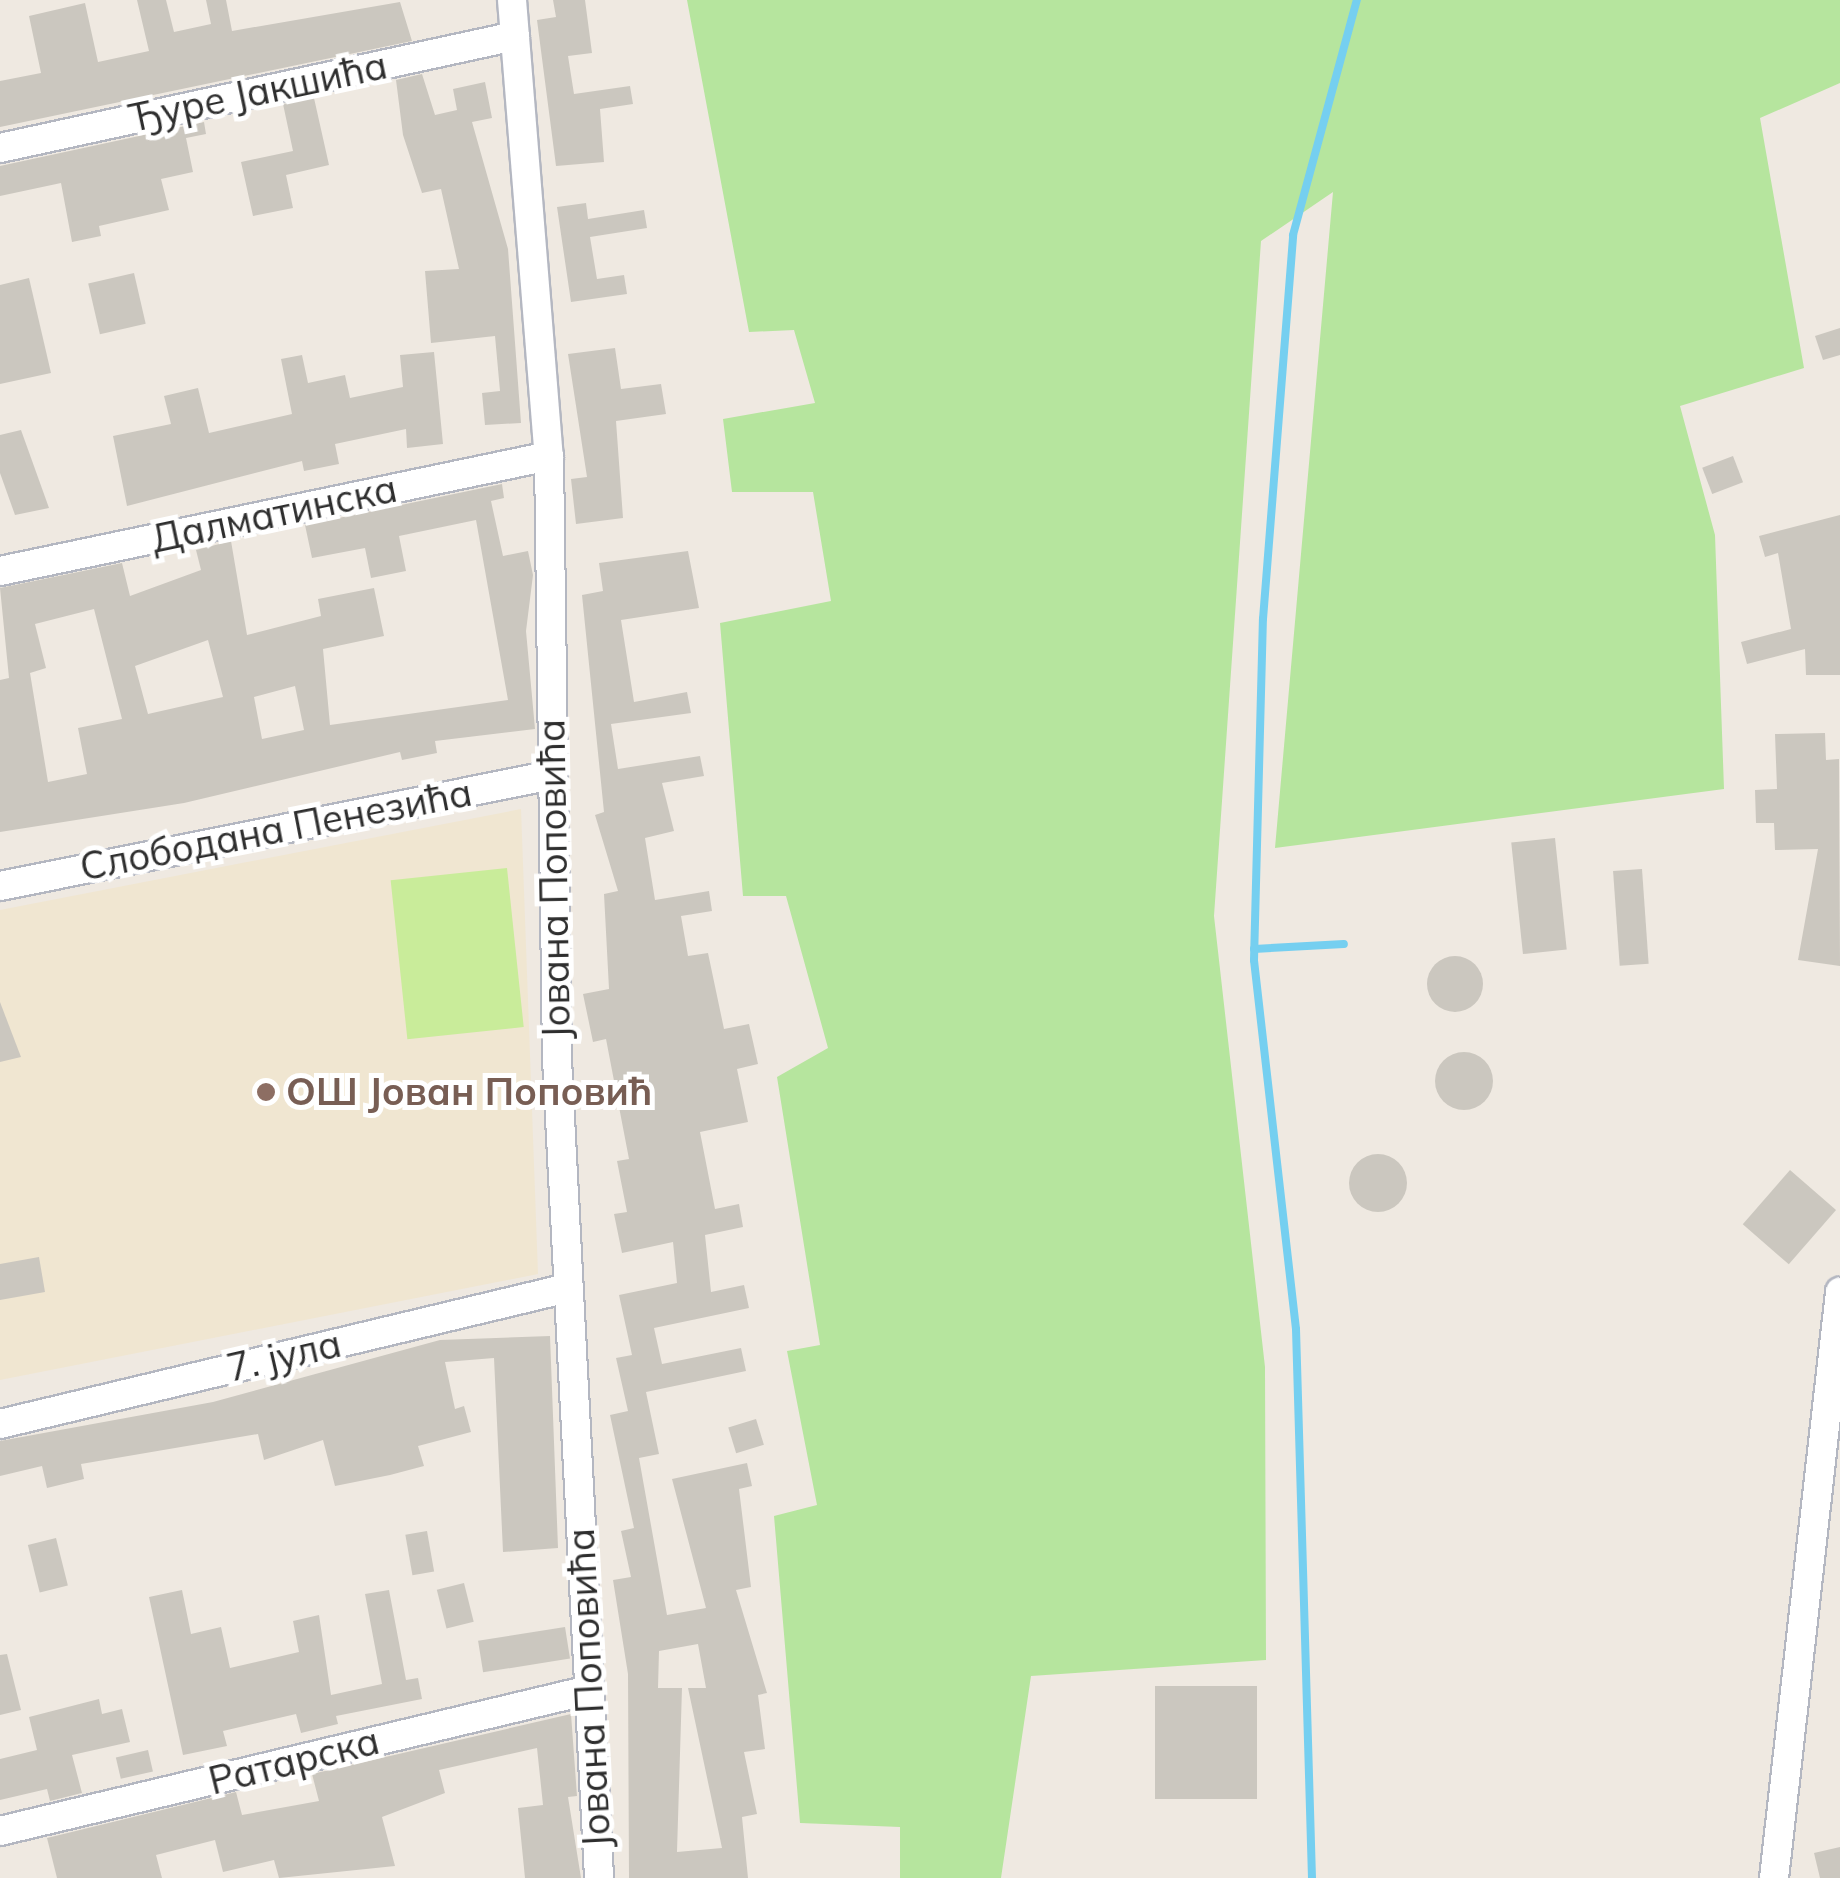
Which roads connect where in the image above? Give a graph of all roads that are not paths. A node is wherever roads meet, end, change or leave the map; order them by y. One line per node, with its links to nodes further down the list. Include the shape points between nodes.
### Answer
1 (512, 0): 2 (street, Јована Поповића)
2 (515, 36): 3 (street, Ђуре Јакшића); 4 (street, Јована Поповића)
3 (0, 148)
4 (549, 456): 5 (street, Далматинска); 6 (street, Јована Поповића)
5 (0, 571)
6 (552, 774): 7 (street, Слободана Пенезића); 8 (street, Јована Поповића)
7 (0, 886)
8 (568, 1288): 10 (street, 7. јула); 11 (street, Јована Поповића)
9 (1840, 1292): 14 (street)
10 (0, 1424)
11 (588, 1690): 12 (street, Ратарска); 13 (street, Јована Поповића)
12 (0, 1832)
13 (599, 1878)
14 (1774, 1878)

